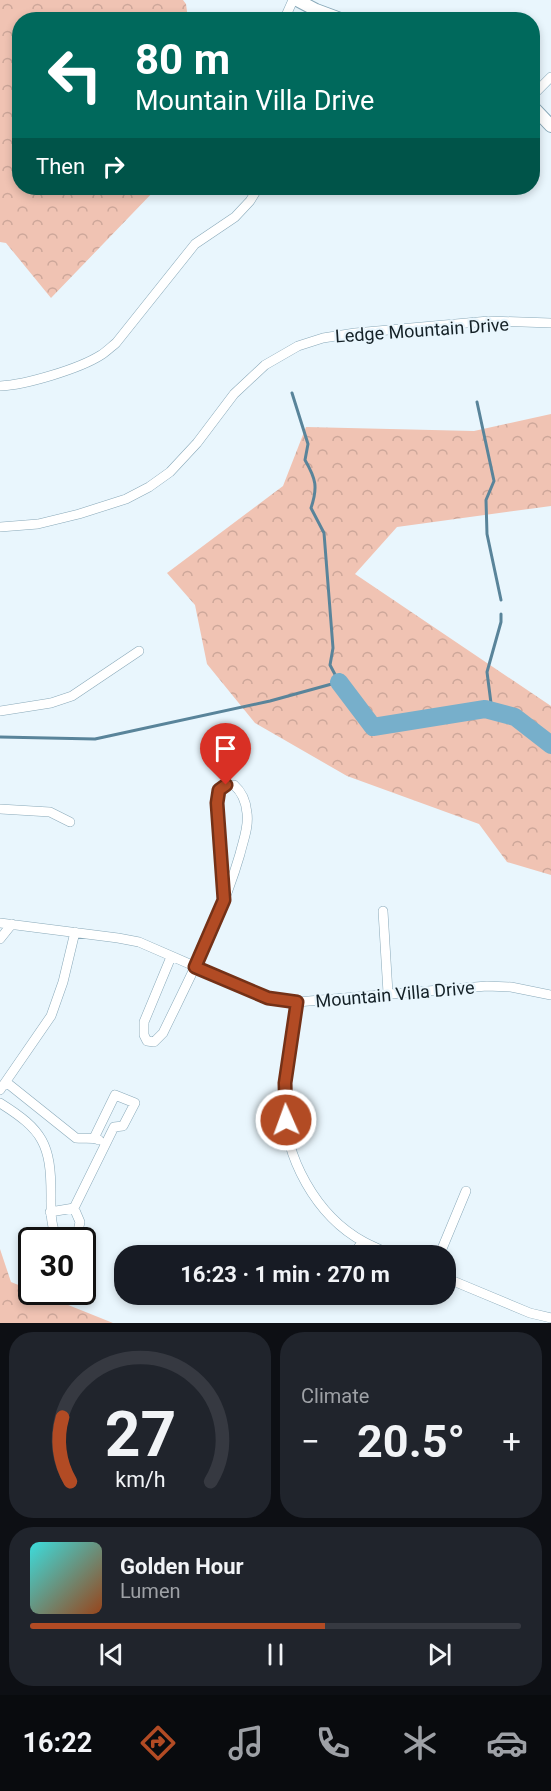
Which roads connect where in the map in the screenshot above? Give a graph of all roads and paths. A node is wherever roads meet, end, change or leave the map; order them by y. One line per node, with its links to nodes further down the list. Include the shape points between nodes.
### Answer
1 (295, 0): 2 (street)
2 (322, 12)
3 (551, 76): 4 (street)
4 (540, 88)
5 (540, 114): 6 (street)
6 (551, 126)
7 (254, 195): 9 (street, via 235,217 195,244 116,343 100,356 18,385)
8 (551, 323): 10 (street, Ledge Mountain Drive, via 489,321 366,332 298,346 265,365 170,472 149,488 126,500 79,514 38,524)
9 (0, 387)
10 (0, 527)
11 (139, 651): 12 (street, via 72,696)
12 (0, 711)
13 (0, 809): 14 (street, via 50,812)
14 (70, 822)
15 (224, 900): 15 (street, via 246,832 242,792 234,785 219,790 217,803); 22 (street)
16 (383, 911): 23 (street)
17 (0, 923): 18 (street, Mountain Villa Drive)
18 (12, 924): 19 (street, Mountain Villa Drive); 20 (street)
19 (75, 932): 21 (street, Mountain Villa Drive, via 139,942); 26 (street, via 51,1016)
20 (0, 939)
21 (171, 957): 22 (street, Mountain Villa Drive); 22 (street, via 144,1022 147,1041 154,1042 163,1033)
22 (195, 967): 25 (street, Mountain Villa Drive, via 268,998)
23 (388, 993): 24 (street, Mountain Villa Drive, via 487,986); 25 (street, Mountain Villa Drive)
24 (551, 995)
25 (297, 1002): 35 (street, via 285,1083 288,1134 310,1190 339,1223)
26 (3, 1086): 28 (street, via 76,1138)
27 (0, 1103): 32 (street, via 31,1124 42,1138 51,1178)
28 (94, 1138): 29 (street); 29 (street, via 115,1095 135,1103 123,1126 114,1127)
29 (107, 1143): 31 (street)
30 (466, 1191): 38 (street)
31 (74, 1208): 32 (street); 34 (street)
32 (50, 1212): 33 (street)
33 (53, 1227)
34 (79, 1227)
35 (363, 1242): 36 (street); 37 (street)
36 (360, 1245)
37 (370, 1245)
38 (444, 1245)
39 (456, 1282): 40 (street)
40 (551, 1318)

